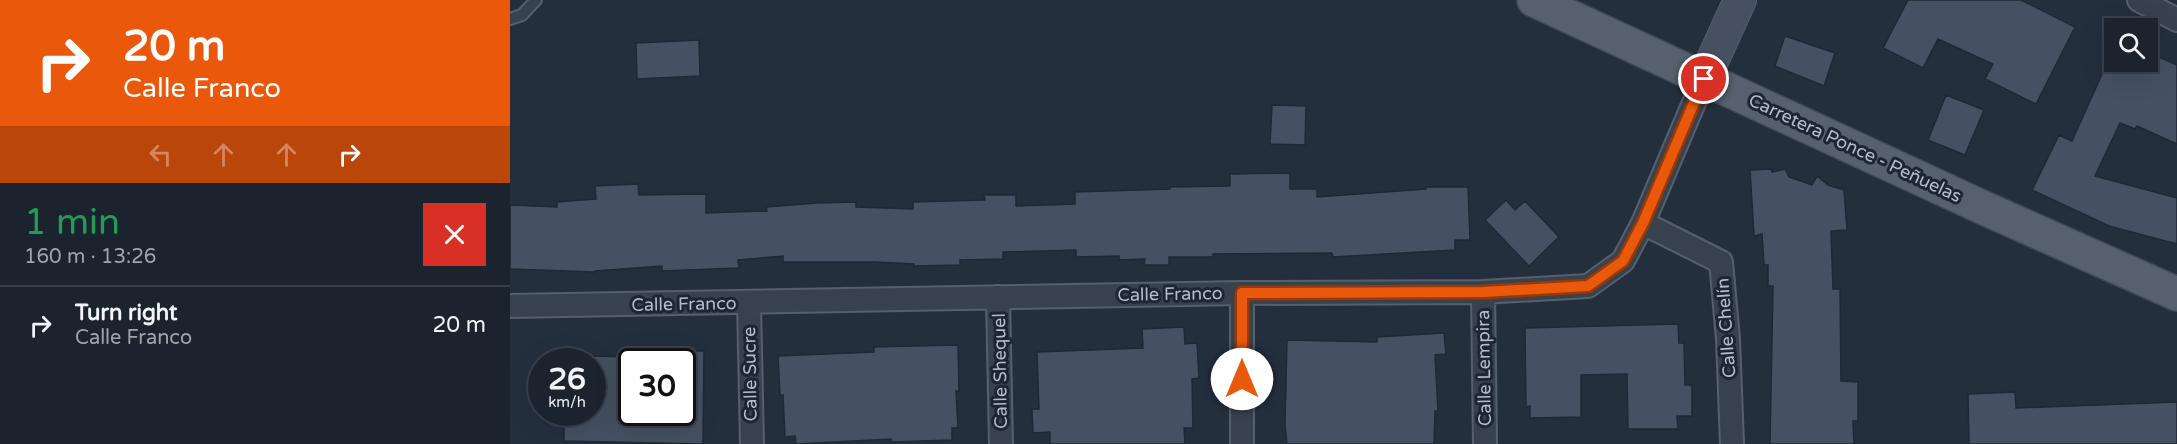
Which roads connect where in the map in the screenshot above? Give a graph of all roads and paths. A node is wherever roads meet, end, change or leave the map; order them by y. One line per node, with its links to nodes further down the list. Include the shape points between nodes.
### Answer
1 (536, 0): 5 (lane, via 522,15)
2 (1534, 0): 7 (main road, Carretera Ponce - Peñuelas)
3 (1740, 0): 7 (street)
4 (2139, 0): 6 (street)
5 (510, 19)
6 (2177, 20)
7 (1704, 79): 8 (street, Calle Franco); 11 (main road, Carretera Ponce - Peñuelas)
8 (1643, 223): 9 (street, Calle Franco, via 1623,261 1588,286); 19 (street, Calle Chelín, via 1720,262)
9 (1483, 292): 10 (street, Calle Franco); 18 (street, Calle Lempira)
10 (1242, 293): 12 (street, Calle Franco); 17 (street)
11 (2177, 294)
12 (998, 297): 13 (street, Calle Franco); 16 (street, Calle Shequel)
13 (749, 303): 14 (street, Calle Franco); 15 (street, Calle Sucre)
14 (510, 306)
15 (752, 444)
16 (1001, 444)
17 (1242, 444)
18 (1485, 444)
19 (1732, 444)

